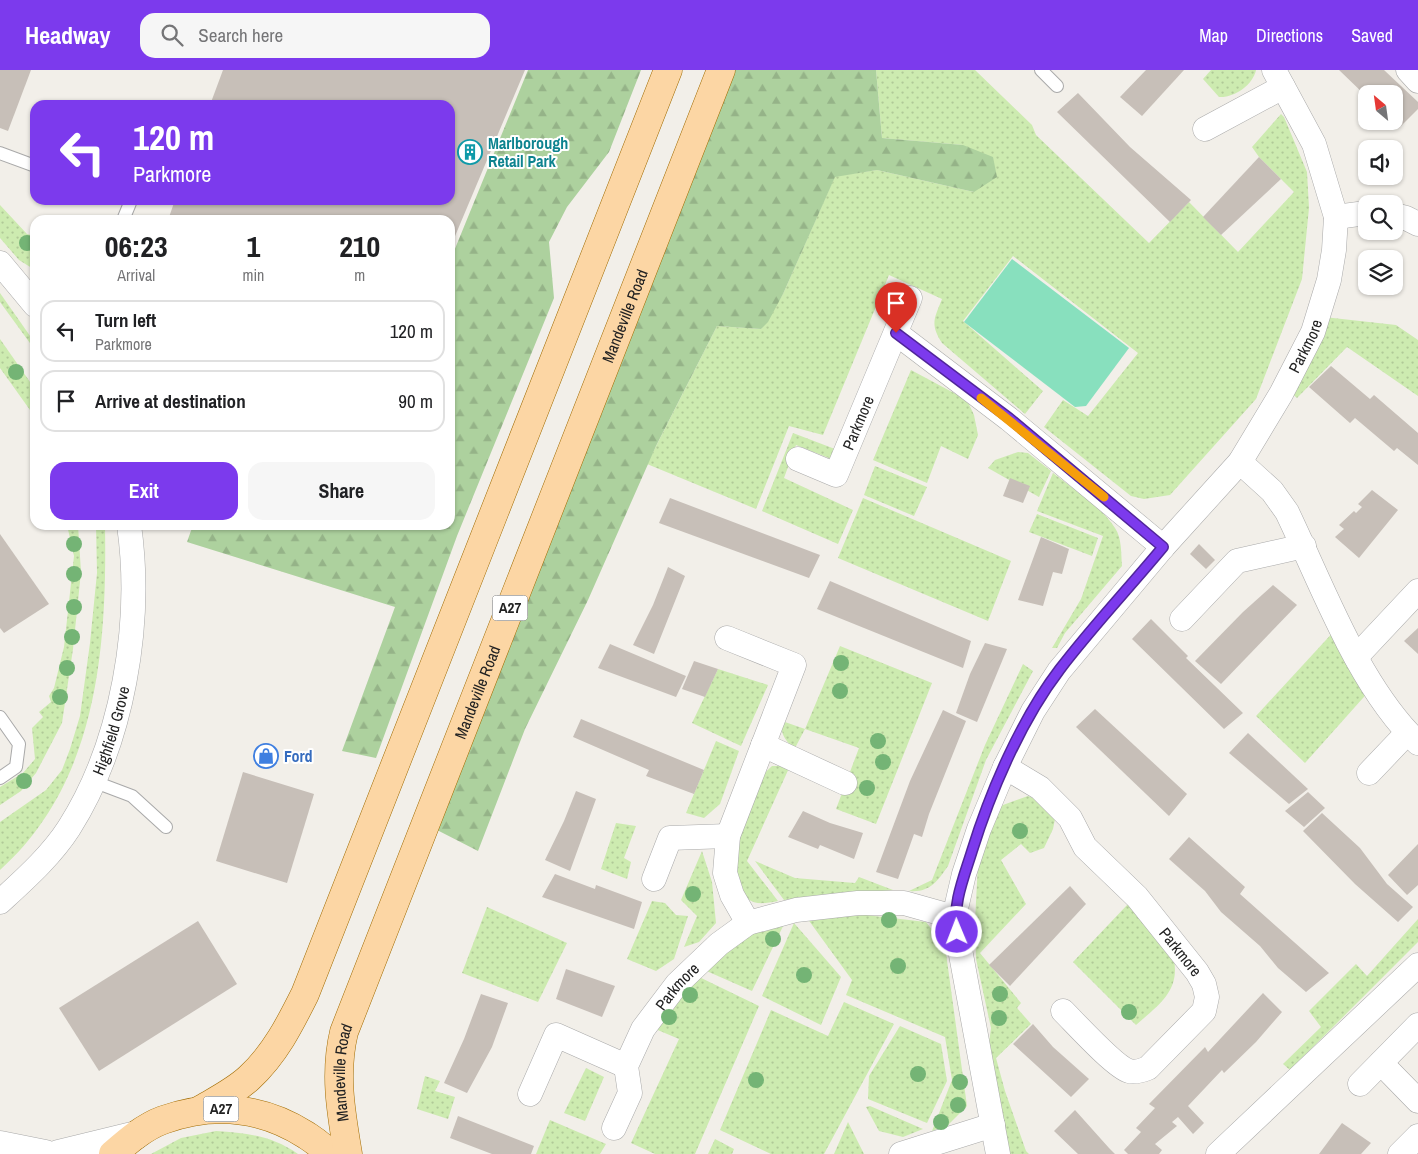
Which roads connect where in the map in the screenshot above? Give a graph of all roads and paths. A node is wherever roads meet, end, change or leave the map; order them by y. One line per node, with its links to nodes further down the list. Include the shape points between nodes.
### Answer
1 (668, 70): 50 (main road, A27, via 305,994 291,1024 264,1062 249,1078)
2 (721, 70): 60 (main road, Mandeville Road / A27, via 344,1032 338,1074)
3 (1041, 70): 7 (lane)
4 (1408, 70): 6 (street)
5 (1279, 78): 8 (street); 12 (street, Parkmore, via 1314,144)
6 (1418, 80)
7 (1057, 86)
8 (1205, 130)
9 (0, 153): 10 (lane)
10 (30, 164)
11 (1358, 214): 12 (street)
12 (1336, 217): 20 (street, Parkmore, via 1329,280 1313,332)
13 (1403, 217): 14 (street)
14 (1418, 224)
15 (0, 262): 16 (street)
16 (30, 298)
17 (910, 298): 18 (street, Parkmore)
18 (896, 333): 19 (street, Parkmore, via 836,475); 23 (street, via 1009,418)
19 (798, 459)
20 (1240, 462): 22 (street, via 1272,491); 23 (street, Parkmore)
21 (129, 530): 34 (street, Highfield Grove, via 134,596 130,646 115,721)
22 (1304, 546): 25 (street, via 1237,561); 27 (street)
23 (1163, 547): 31 (street, Parkmore, via 1059,671 1033,711)
24 (1418, 591): 27 (street)
25 (1182, 619)
26 (727, 638): 30 (street, via 794,665)
27 (1356, 657): 29 (street, via 1376,690)
28 (0, 717): 33 (lane, via 20,744 16,767)
29 (1413, 738): 32 (street)
30 (763, 745): 35 (street); 37 (street)
31 (1005, 767): 40 (street, Parkmore, via 979,829); 43 (street, Parkmore, via 1040,788 1070,818 1085,847 1138,897 1197,972 1207,997 1204,1011 1148,1068 1138,1071 1129,1071 1116,1062)
32 (1369, 773)
33 (0, 778)
34 (95, 782): 36 (lane, via 132,796); 39 (street, Highfield Grove, via 69,829 37,868)
35 (845, 783)
36 (166, 826)
37 (728, 836): 38 (street, via 670,838); 41 (street, via 725,873 732,895)
38 (654, 879)
39 (0, 902)
40 (954, 917): 41 (street, Parkmore, via 904,903 858,903 796,910); 51 (street, Parkmore)
41 (748, 923): 46 (street, Parkmore, via 719,944 677,984 643,1029)
42 (1418, 965): 63 (street)
43 (1063, 1011)
44 (1418, 1026): 45 (street)
45 (1381, 1062): 47 (street); 49 (street)
46 (626, 1066): 48 (street, via 556,1035); 52 (street, via 630,1092)
47 (1360, 1084)
48 (530, 1094)
49 (1418, 1102)
50 (200, 1110): 53 (main road, A27, via 162,1120); 59 (main road, A27, via 239,1109 284,1121)
51 (993, 1125): 61 (street); 62 (street, Parkmore)
52 (614, 1128)
53 (136, 1135): 57 (street); 58 (main road, A27)
54 (1418, 1136): 64 (street)
55 (0, 1145): 56 (street)
56 (45, 1154)
57 (58, 1154)
58 (113, 1154)
59 (330, 1154)
60 (348, 1154)
61 (902, 1154)
62 (998, 1154)
63 (1218, 1154)
64 (1400, 1154)

